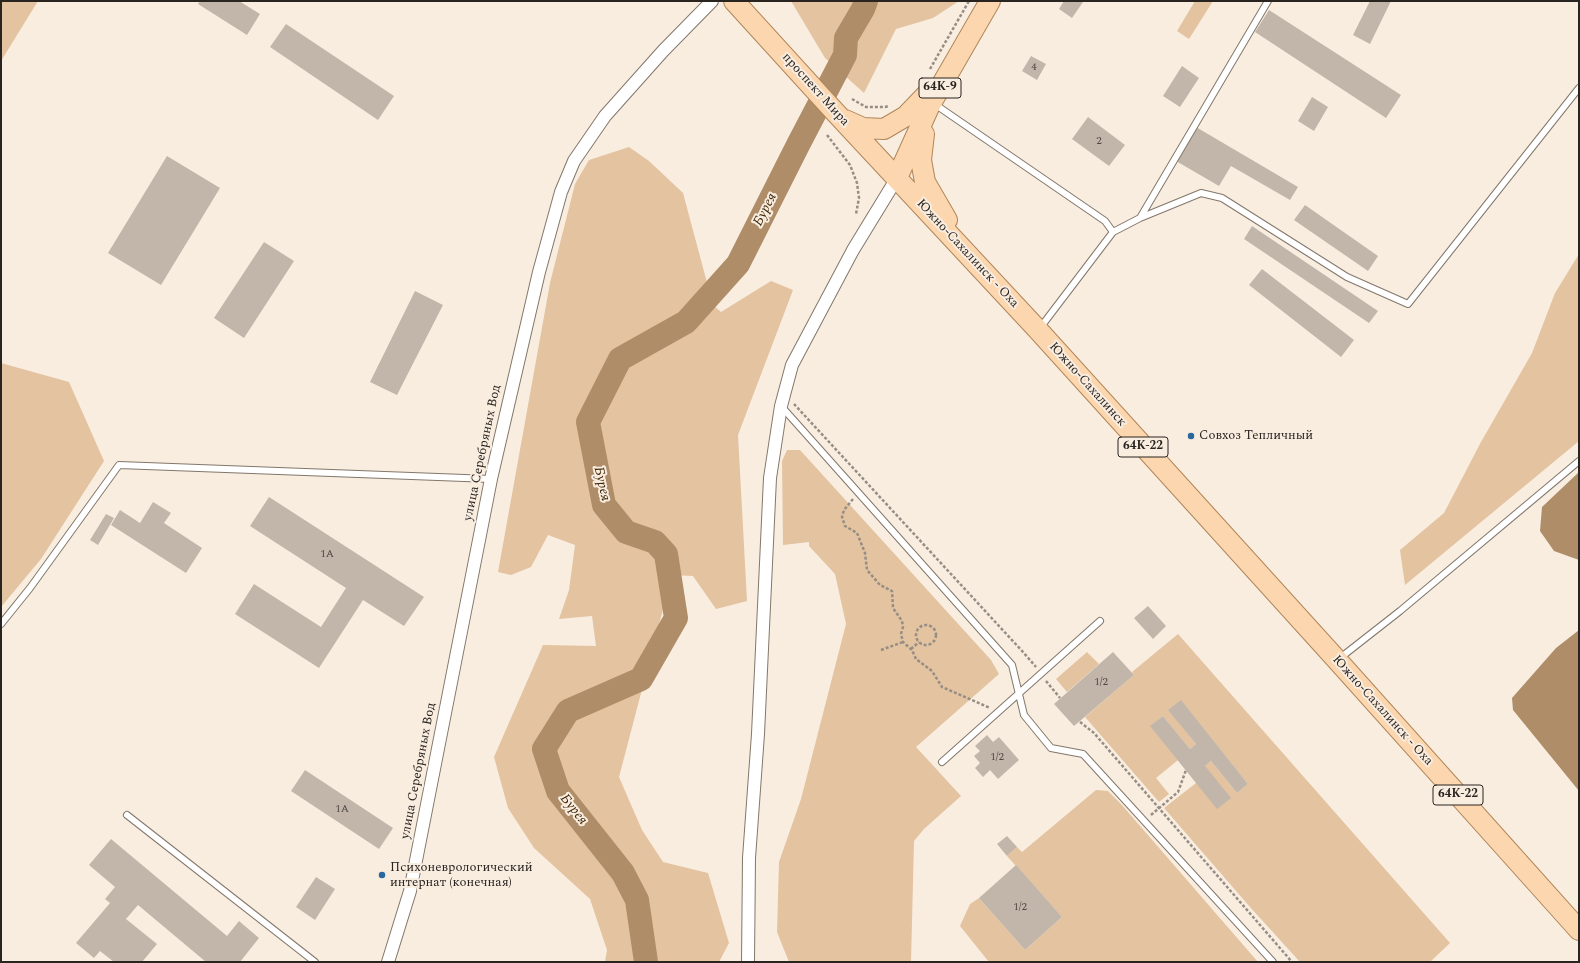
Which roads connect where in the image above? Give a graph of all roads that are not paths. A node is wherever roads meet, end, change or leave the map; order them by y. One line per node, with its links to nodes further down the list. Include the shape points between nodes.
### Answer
1 (712, 1): 16 (street, улица Серебряных Вод, via 662,51 605,116 574,161 561,192 539,272)
2 (734, 1): 8 (main road, проспект Мира)
3 (990, 1): 5 (main road, 64К-9)
4 (1268, 1): 10 (lane)
5 (949, 72): 7 (main road, 64К-9); 8 (main road, via 906,116 884,129 863,128)
6 (1579, 88): 10 (lane, via 1408,304 1347,277 1222,198 1201,193)
7 (930, 107): 9 (main road, 64К-9); 11 (lane, via 1106,221); 12 (main road, via 920,160 925,182 939,208)
8 (838, 116): 9 (main road, проспект Мира)
9 (897, 178): 12 (main road, Южно-Сахалинск - Оха / 64К-22); 14 (street, via 853,250 792,365)
10 (1140, 218): 11 (lane)
11 (1113, 232): 13 (lane)
12 (981, 269): 13 (main road, Южно-Сахалинск - Оха / 64К-22)
13 (1038, 330): 17 (main road, Южно-Сахалинск / 64К-22)
14 (781, 406): 21 (lane, via 1012,666); 27 (street, via 770,478 758,734 749,858)
15 (1579, 461): 20 (lane, via 1400,611)
16 (491, 479): 19 (lane, via 119,465); 26 (street, улица Серебряных Вод, via 410,891)
17 (1249, 563): 20 (main road, Южно-Сахалинск - Оха / 64К-22)
18 (1100, 621): 21 (lane)
19 (1, 624)
20 (1337, 660): 24 (main road, Южно-Сахалинск - Оха / 64К-22)
21 (1019, 693): 22 (lane); 28 (lane, via 1024,715 1051,748 1084,754)
22 (942, 762)
23 (127, 815): 25 (lane)
24 (1579, 930)
25 (315, 962)
26 (388, 962)
27 (748, 962)
28 (1273, 962)

